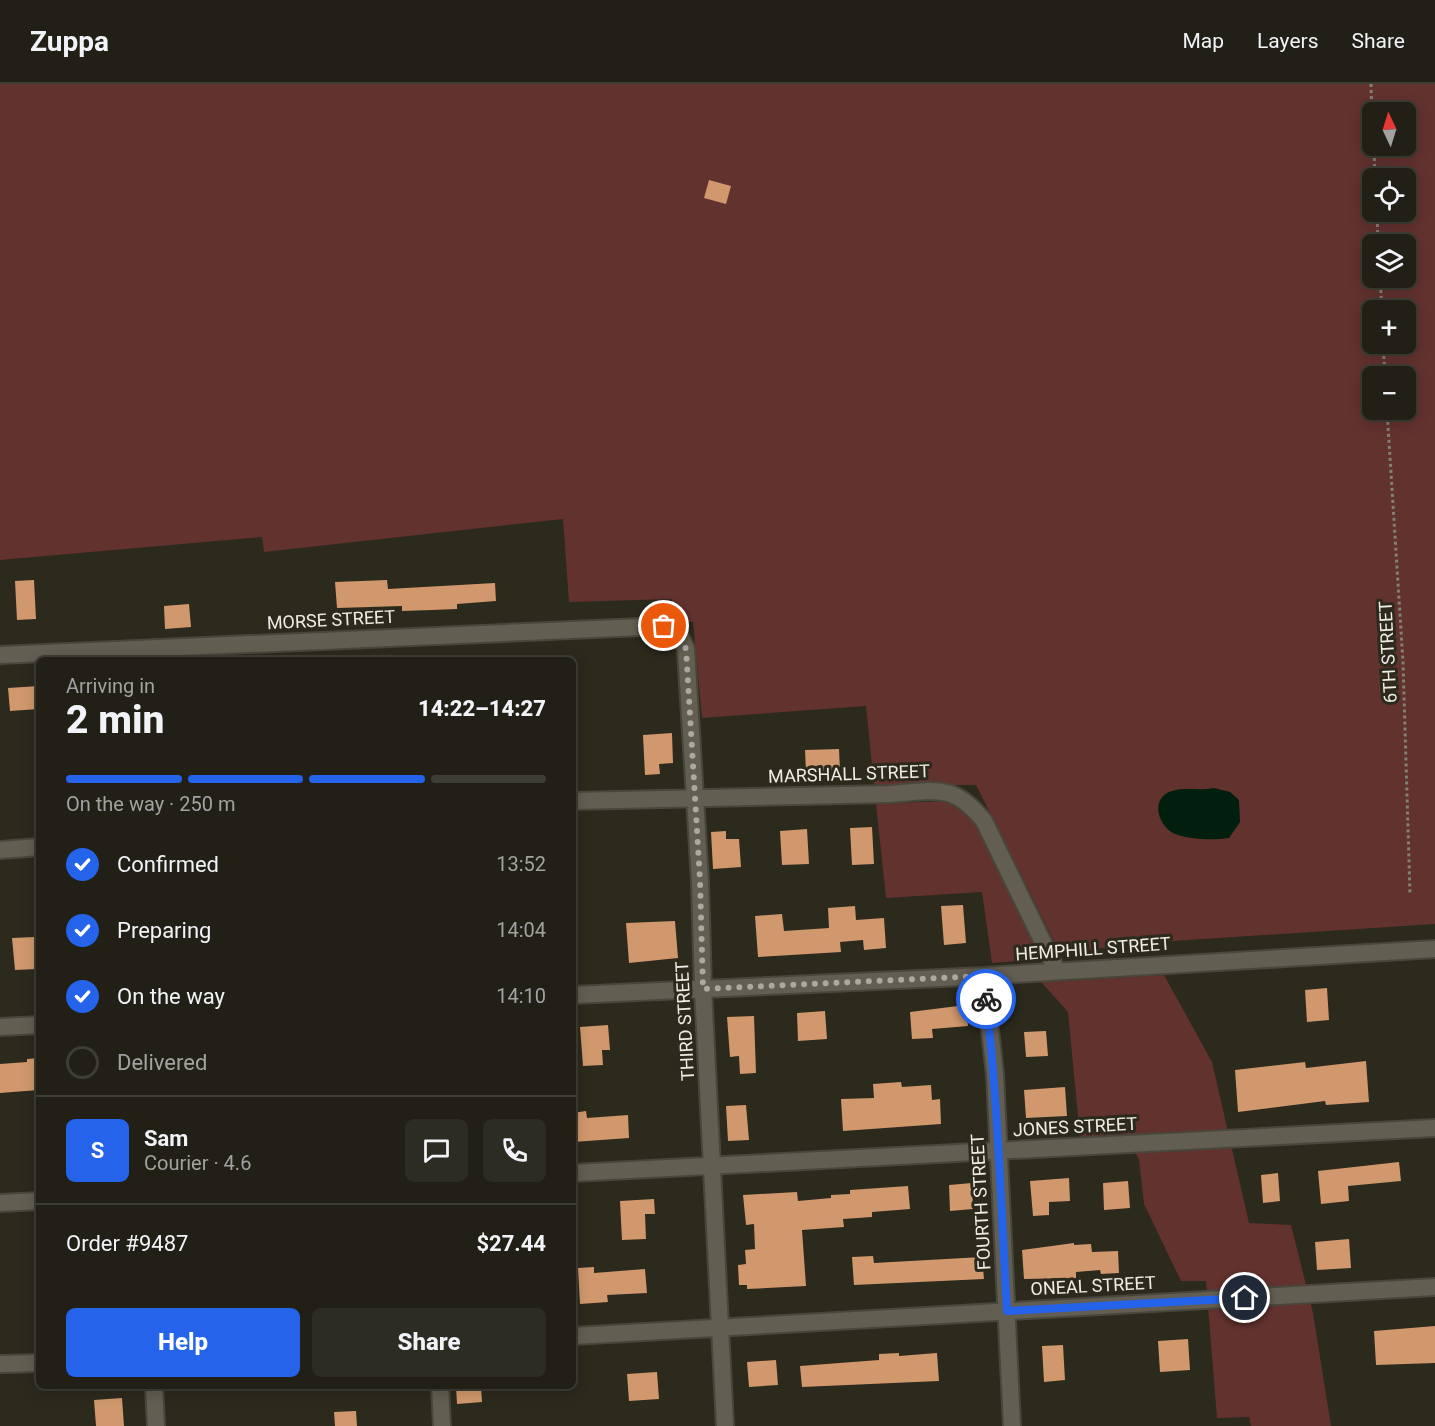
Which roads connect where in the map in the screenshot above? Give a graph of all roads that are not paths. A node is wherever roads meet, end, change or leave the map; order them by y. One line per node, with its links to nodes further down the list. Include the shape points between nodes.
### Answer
1 (664, 626): 2 (street, MORSE STREET); 4 (street, THIRD STREET, via 679,634 686,649)
2 (172, 653): 3 (street, MORSE STREET)
3 (0, 655)
4 (696, 798): 5 (street, MARSHALL STREET); 9 (street, MARSHALL STREET, via 952,792 984,821); 11 (street, THIRD STREET)
5 (576, 801)
6 (36, 847): 7 (street)
7 (0, 850)
8 (1435, 949): 9 (street, HEMPHILL STREET)
9 (1057, 971): 10 (street, HEMPHILL STREET)
10 (984, 976): 11 (street, HEMPHILL STREET); 16 (street, FOURTH STREET, via 995,1075)
11 (703, 989): 12 (street, HEMPHILL STREET); 17 (street, THIRD STREET)
12 (576, 995)
13 (36, 1025): 14 (street)
14 (0, 1027)
15 (1435, 1128): 16 (street, JONES STREET)
16 (997, 1151): 17 (street, JONES STREET); 22 (street, FOURTH STREET)
17 (712, 1166): 18 (street, JONES STREET); 23 (street, THIRD STREET)
18 (576, 1173)
19 (36, 1201): 20 (street)
20 (0, 1203)
21 (1435, 1287): 22 (street, ONEAL STREET)
22 (1007, 1311): 23 (street, ONEAL STREET); 32 (street, FOURTH STREET)
23 (720, 1328): 24 (street, ONEAL STREET); 31 (street, THIRD STREET)
24 (576, 1336)
25 (36, 1363): 26 (street)
26 (0, 1364)
27 (154, 1389): 29 (street)
28 (440, 1389): 30 (street)
29 (156, 1426)
30 (442, 1426)
31 (725, 1426)
32 (1012, 1426)

